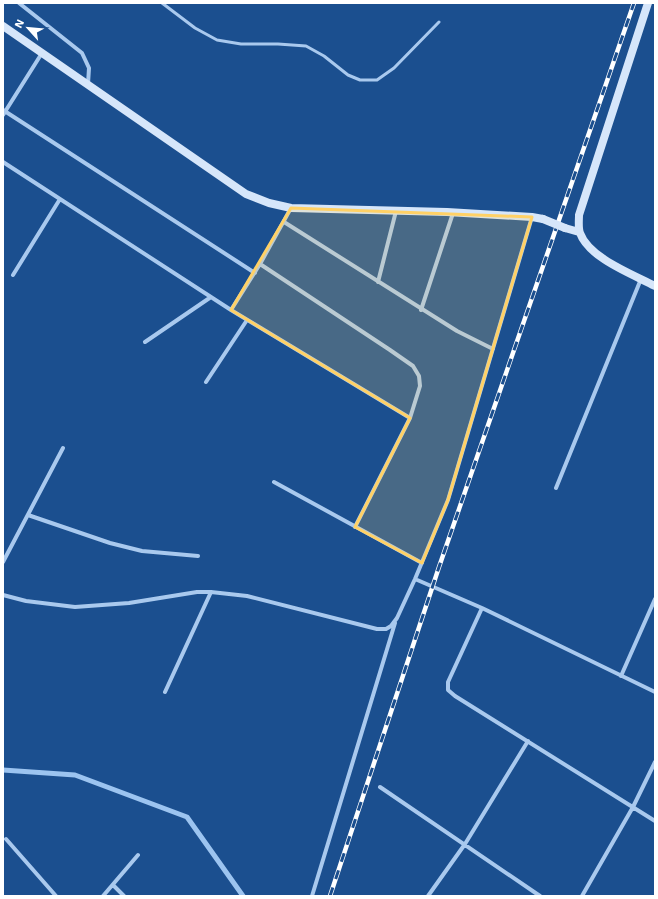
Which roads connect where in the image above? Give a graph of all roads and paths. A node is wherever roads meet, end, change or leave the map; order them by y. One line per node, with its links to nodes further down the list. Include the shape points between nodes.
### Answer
1 (19, 3): 7 (street, via 82,53 89,68)
2 (162, 3): 4 (lane, via 195,28 217,40 241,44 306,46 348,75 360,80 377,80 394,68)
3 (648, 3): 16 (street, via 579,214)
4 (439, 22)
5 (3, 26): 6 (street)
6 (42, 53): 7 (street); 8 (street)
7 (88, 84): 11 (street, via 246,194)
8 (4, 112): 18 (street)
9 (3, 162): 10 (street)
10 (60, 199): 19 (street); 23 (street)
11 (291, 208): 12 (street); 15 (street)
12 (396, 211): 13 (street); 21 (street)
13 (453, 213): 14 (street); 25 (street)
14 (532, 217): 16 (street, bridge); 28 (street)
15 (284, 222): 17 (street); 21 (street)
16 (579, 232): 20 (street, via 584,242 598,256)
17 (260, 264): 18 (street); 30 (street, via 413,366 419,376 420,386)
18 (255, 273): 24 (street)
19 (13, 275)
20 (641, 279): 22 (street); 33 (street)
21 (378, 282): 25 (street)
22 (655, 286)
23 (210, 297): 24 (street); 27 (street)
24 (231, 310): 26 (street)
25 (421, 310): 28 (street)
26 (247, 320): 29 (street); 30 (street)
27 (145, 342)
28 (493, 349): 38 (street, via 448,500)
29 (206, 382)
30 (410, 418): 35 (street)
31 (64, 448): 34 (street)
32 (274, 482): 35 (street)
33 (556, 488)
34 (28, 515): 36 (street, via 110,543 142,551); 37 (street)
35 (355, 527): 38 (street)
36 (198, 556)
37 (3, 562)
38 (422, 563): 39 (street)
39 (415, 579): 43 (street); 44 (street)
40 (211, 592): 41 (street, via 75,607 26,602); 44 (street, via 247,596 377,629 386,629); 46 (street)
41 (3, 595)
42 (655, 599): 45 (street)
43 (482, 608): 45 (street); 48 (street, via 448,682 448,690)
44 (396, 618): 60 (street)
45 (621, 676): 47 (street)
46 (165, 692)
47 (655, 692)
48 (528, 741): 51 (street); 54 (street)
49 (655, 762): 51 (street)
50 (380, 787): 54 (street)
51 (633, 807): 52 (street); 63 (street)
52 (655, 821)
53 (6, 839): 57 (street)
54 (465, 844): 61 (street); 62 (street)
55 (138, 855): 56 (street)
56 (113, 886): 58 (street); 59 (street)
57 (56, 896)
58 (103, 896)
59 (124, 896)
60 (312, 896)
61 (428, 896)
62 (540, 896)
63 (582, 896)

